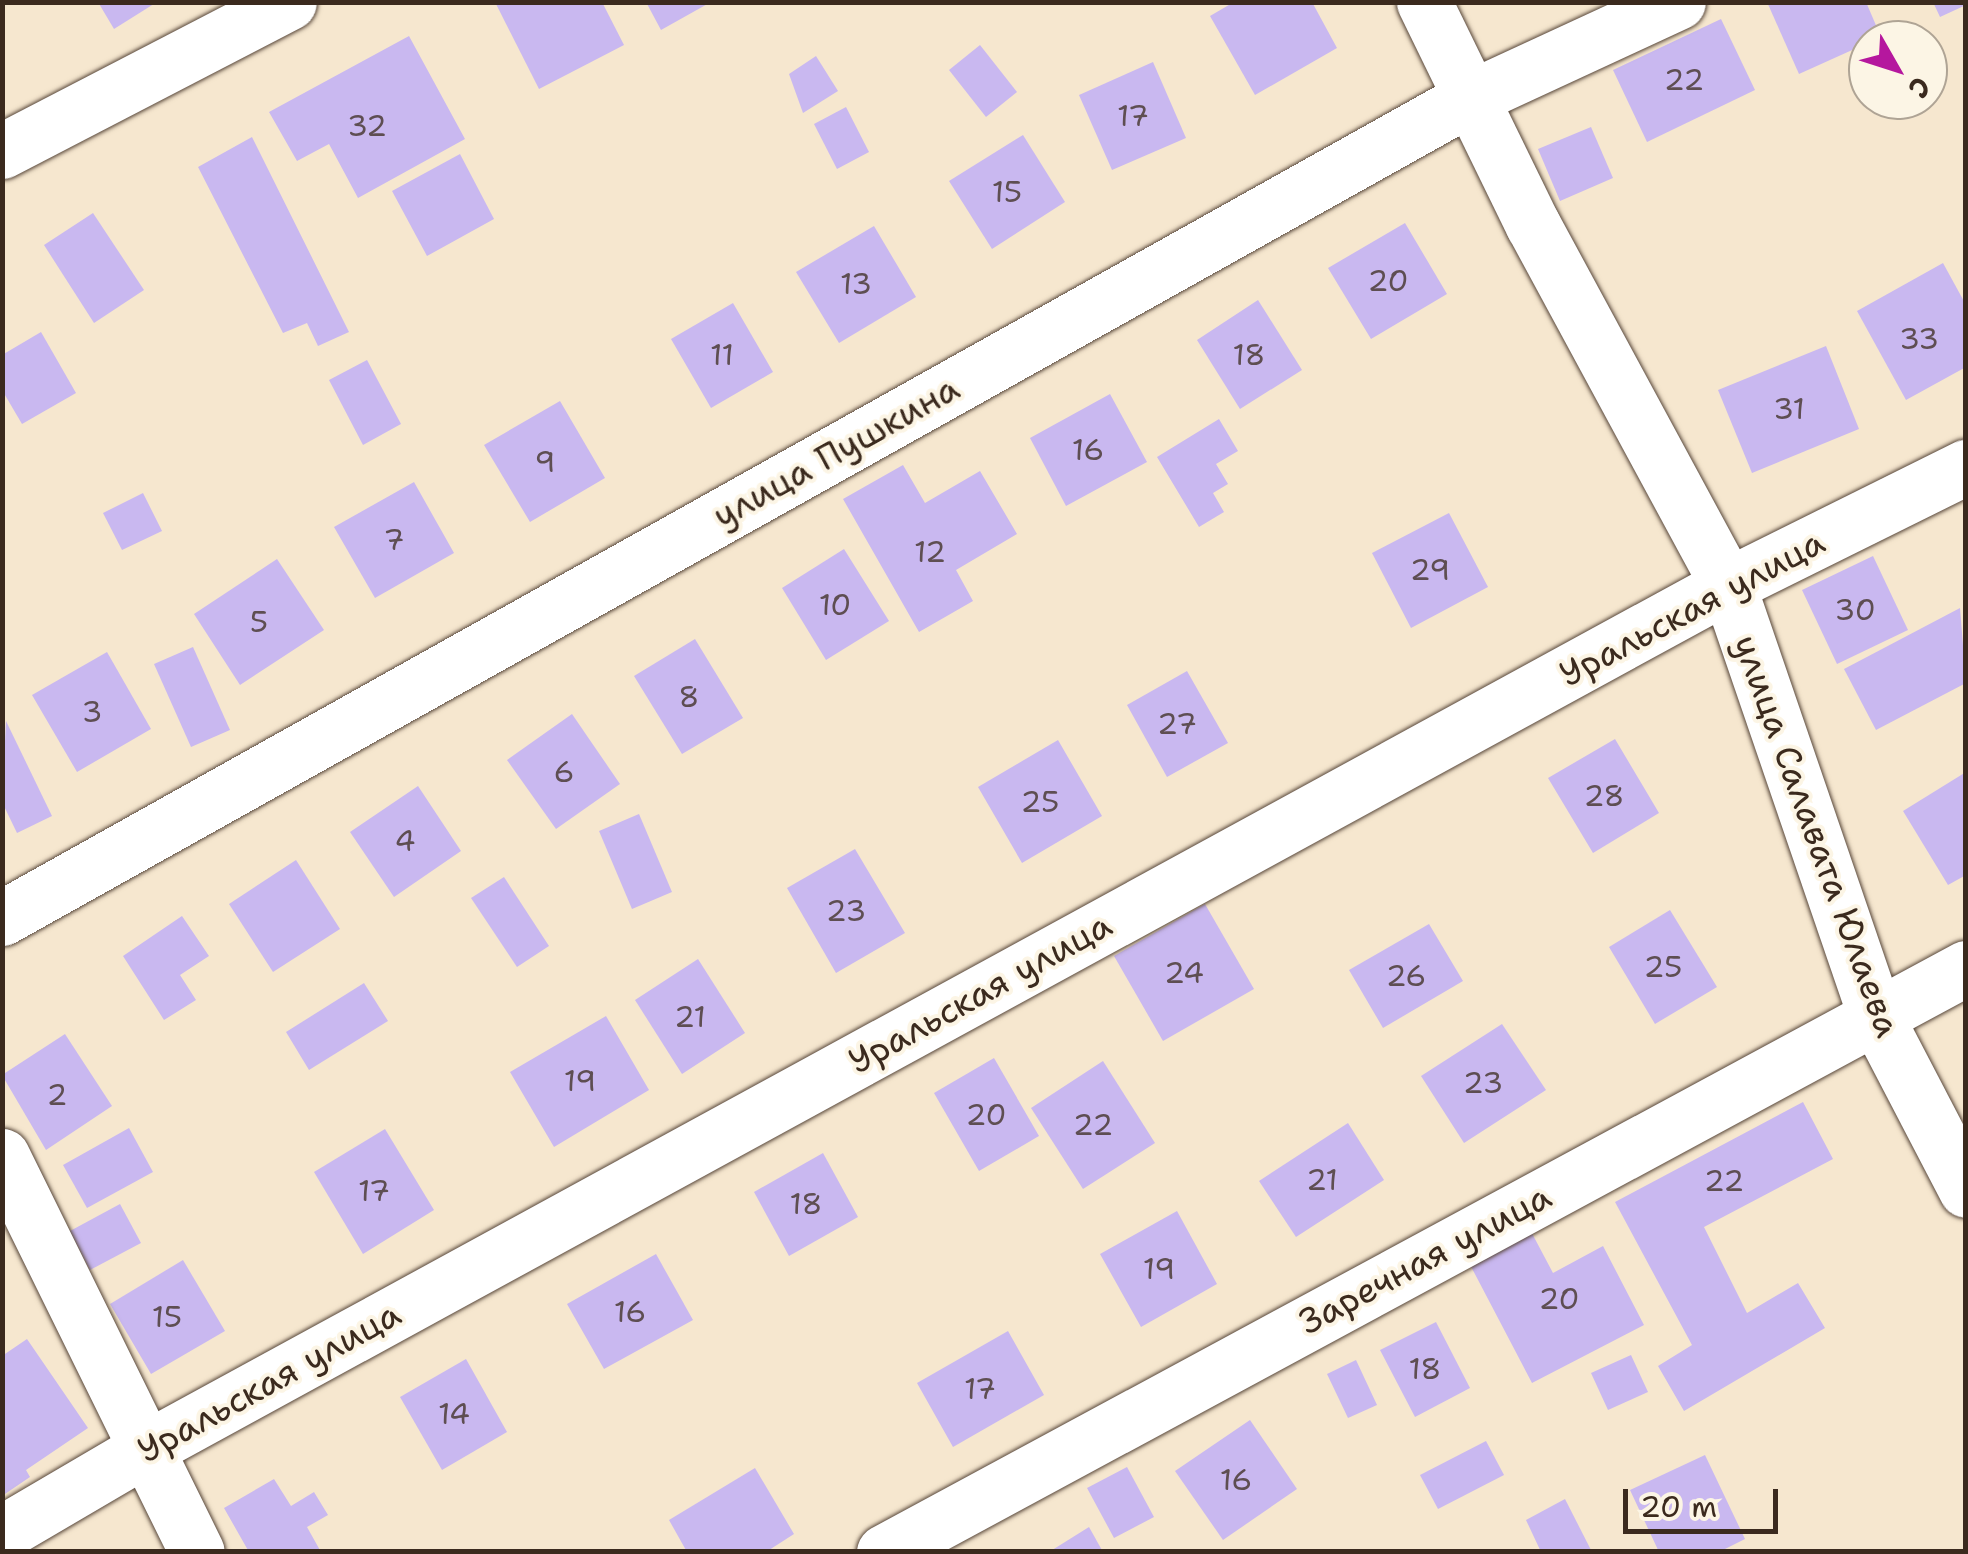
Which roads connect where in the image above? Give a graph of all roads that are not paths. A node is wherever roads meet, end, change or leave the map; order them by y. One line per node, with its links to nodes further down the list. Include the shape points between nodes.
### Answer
1 (289, 2): 5 (street)
2 (1424, 2): 4 (street, улица Салавата Юлаева)
3 (1678, 2): 4 (street, улица Пушкина)
4 (1470, 98): 7 (street, улица Салавата Юлаева); 8 (street, улица Пушкина)
5 (2, 151)
6 (1966, 467): 7 (street, Уральская улица)
7 (1728, 586): 10 (street, улица Салавата Юлаева); 13 (street, Уральская улица)
8 (2, 918)
9 (1966, 968): 10 (street, Заречная улица)
10 (1875, 1015): 12 (street, улица Салавата Юлаева); 16 (street, Заречная улица)
11 (2, 1156): 13 (street)
12 (1966, 1190)
13 (147, 1448): 14 (street, Уральская улица); 15 (street)
14 (2, 1534)
15 (197, 1552)
16 (884, 1552)

